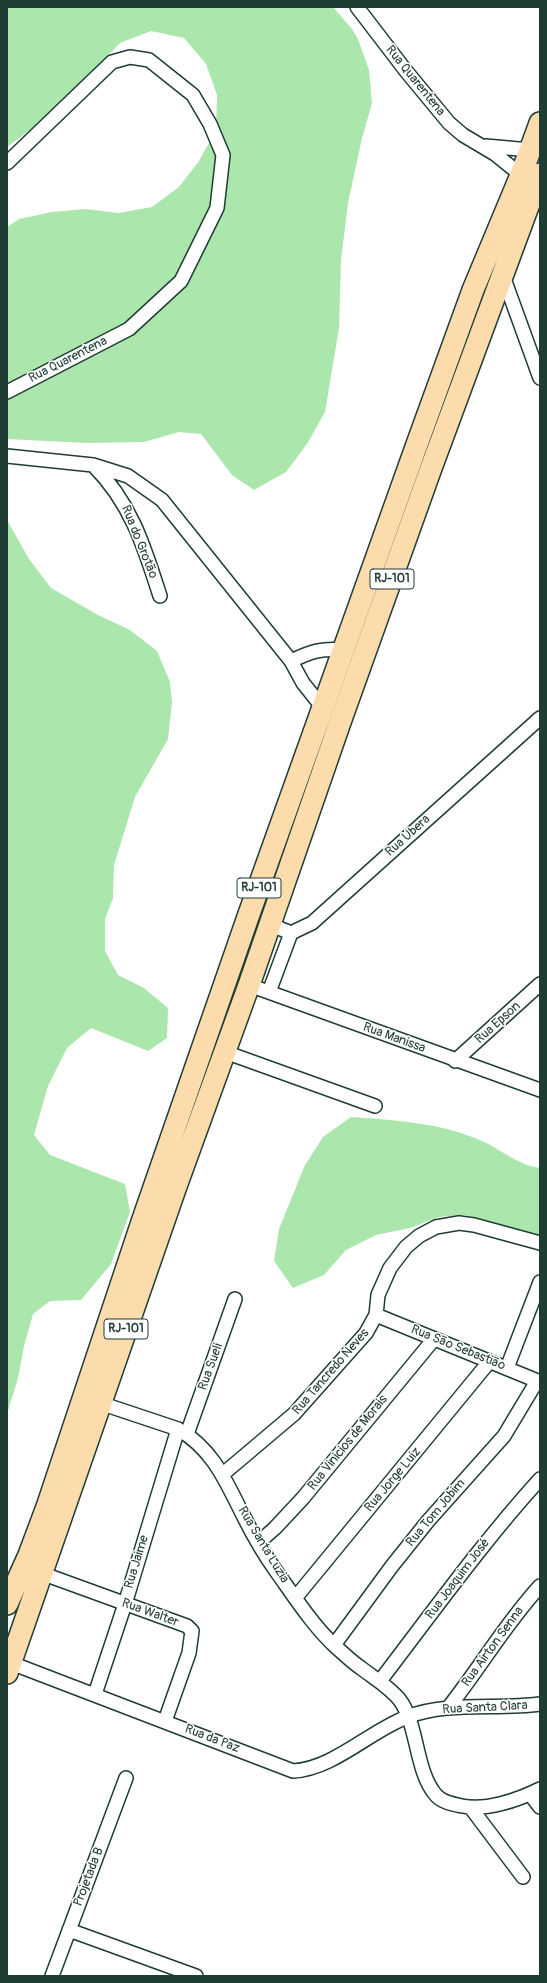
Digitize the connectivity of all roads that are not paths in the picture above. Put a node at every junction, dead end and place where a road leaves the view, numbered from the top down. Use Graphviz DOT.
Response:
graph roads {
  1 [pos="357,7"];
  2 [pos="540,123"];
  3 [pos="483,146"];
  4 [pos="530,150"];
  5 [pos="7,163"];
  6 [pos="530,175"];
  7 [pos="503,276"];
  8 [pos="540,378"];
  9 [pos="7,392"];
  10 [pos="7,456"];
  11 [pos="94,465"];
  12 [pos="160,596"];
  13 [pos="345,650"];
  14 [pos="291,661"];
  15 [pos="323,708"];
  16 [pos="540,718"];
  17 [pos="268,924"];
  18 [pos="291,933"];
  19 [pos="540,984"];
  20 [pos="249,986"];
  21 [pos="268,992"];
  22 [pos="224,1052"];
  23 [pos="455,1061"];
  24 [pos="540,1090"];
  25 [pos="375,1106"];
  26 [pos="540,1243"];
  27 [pos="540,1282"];
  28 [pos="234,1299"];
  29 [pos="376,1315"];
  30 [pos="434,1340"];
  31 [pos="489,1362"];
  32 [pos="507,1368"];
  33 [pos="538,1381"];
  34 [pos="100,1403"];
  35 [pos="182,1432"];
  36 [pos="223,1474"];
  37 [pos="540,1479"];
  38 [pos="258,1543"];
  39 [pos="41,1573"];
  40 [pos="540,1586"];
  41 [pos="296,1597"];
  42 [pos="7,1604"];
  43 [pos="125,1604"];
  44 [pos="334,1645"];
  45 [pos="9,1668"];
  46 [pos="380,1682"];
  47 [pos="95,1694"];
  48 [pos="540,1704"];
  49 [pos="448,1708"];
  50 [pos="408,1717"];
  51 [pos="165,1721"];
  52 [pos="126,1778"];
  53 [pos="535,1792"];
  54 [pos="540,1807"];
  55 [pos="471,1808"];
  56 [pos="523,1877"];
  57 [pos="69,1930"];
  58 [pos="52,1976"];
  59 [pos="196,1976"];
  1 -- 3 [label="street, Rua Quarentena"];
  2 -- 4 [label="main road, RJ-101"];
  3 -- 4 [label="street"];
  3 -- 6 [label="street, Rua Quarentena"];
  4 -- 6 [label="main road, RJ-101"];
  5 -- 9 [label="street, Rua Quarentena"];
  6 -- 7 [label="main road, RJ-101"];
  6 -- 13 [label="main road, RJ-101"];
  7 -- 8 [label="street"];
  7 -- 17 [label="main road, RJ-101"];
  10 -- 11 [label="street"];
  11 -- 12 [label="street, Rua do Grotão"];
  11 -- 14 [label="street"];
  13 -- 14 [label="street"];
  13 -- 15 [label="main road, RJ-101"];
  14 -- 15 [label="street"];
  15 -- 42 [label="main road, RJ-101"];
  16 -- 18 [label="street, Rua Ubera"];
  17 -- 18 [label="street"];
  17 -- 20 [label="main road, RJ-101"];
  18 -- 21 [label="street"];
  19 -- 23 [label="street, Rua Epson"];
  20 -- 21 [label="street, Rua Manissa"];
  20 -- 22 [label="main road, RJ-101"];
  21 -- 23 [label="street, Rua Manissa"];
  22 -- 25 [label="street"];
  22 -- 34 [label="main road, RJ-101"];
  23 -- 24 [label="street, Rua Manissa"];
  26 -- 29 [label="street, Rua Tancredo Neves"];
  27 -- 32 [label="street"];
  28 -- 35 [label="street, Rua Sueli"];
  29 -- 30 [label="street, Rua Sāo Sebastiāo"];
  29 -- 36 [label="street, Rua Tancredo Neves"];
  30 -- 31 [label="street, Rua Sāo Sebastiāo"];
  30 -- 38 [label="street, Rua Vinicios de Morais"];
  31 -- 32 [label="street, Rua Sāo Sebastiāo"];
  31 -- 41 [label="street, Rua Jorge Luiz"];
  32 -- 33 [label="street, Rua Sāo Sebastiāo"];
  33 -- 44 [label="street, Rua Tom Jobim"];
  34 -- 35 [label="street, Rua Santa Luzia"];
  34 -- 39 [label="main road, RJ-101"];
  35 -- 36 [label="street, Rua Santa Luzia"];
  35 -- 43 [label="street, Rua Jaime"];
  36 -- 38 [label="street, Rua Santa Luzia"];
  37 -- 46 [label="street, Rua Joaquim José"];
  38 -- 41 [label="street, Rua Santa Luzia"];
  39 -- 43 [label="street, Rua Walter"];
  39 -- 45 [label="main road, RJ-101"];
  40 -- 49 [label="street, Rua Airton Senna"];
  41 -- 44 [label="street, Rua Santa Luzia"];
  43 -- 47 [label="street, Rua Jaime"];
  43 -- 51 [label="street, Rua Walter"];
  44 -- 46 [label="street, Rua Santa Luzia"];
  45 -- 47 [label="street, Rua da Paz"];
  46 -- 50 [label="street, Rua Santa Luzia"];
  47 -- 51 [label="street, Rua da Paz"];
  48 -- 49 [label="street, Rua Santa Clara"];
  49 -- 50 [label="street, Rua Santa Clara"];
  50 -- 51 [label="street, Rua da Paz"];
  50 -- 55 [label="street, Rua Santa Luzia"];
  52 -- 57 [label="street, Projetada B"];
  53 -- 54 [label="street"];
  53 -- 55 [label="street, Rua Santa Luzia"];
  55 -- 56 [label="street"];
  57 -- 58 [label="street, Projetada B"];
  57 -- 59 [label="street"];
}
